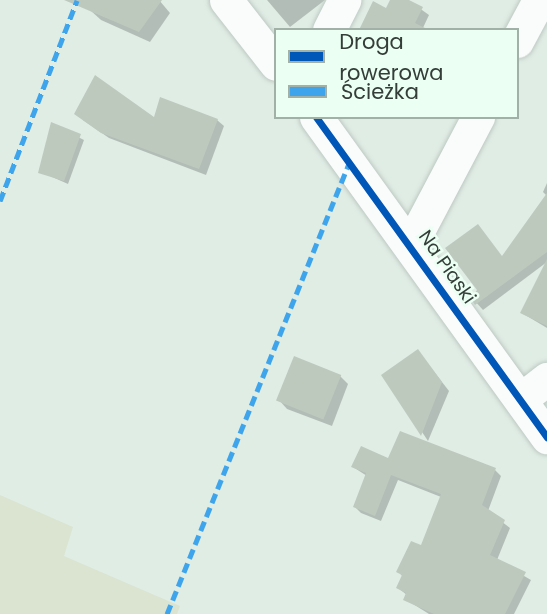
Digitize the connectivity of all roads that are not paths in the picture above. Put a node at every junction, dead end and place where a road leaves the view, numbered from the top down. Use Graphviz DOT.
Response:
graph roads {
  1 [pos="226,0"];
  2 [pos="344,0"];
  3 [pos="539,0"];
  4 [pos="330,28"];
  5 [pos="519,37"];
  6 [pos="274,61"];
  7 [pos="317,119"];
  8 [pos="477,119"];
  9 [pos="411,244"];
  10 [pos="547,379"];
  11 [pos="521,399"];
  12 [pos="547,437"];
  1 -- 6 [label="street"];
  2 -- 4 [label="street"];
  3 -- 5 [label="street"];
  7 -- 9 [label="street, Na Piaski"];
  8 -- 9 [label="street"];
  9 -- 11 [label="street, Na Piaski"];
  10 -- 11 [label="street"];
  11 -- 12 [label="street, Na Piaski"];
}
